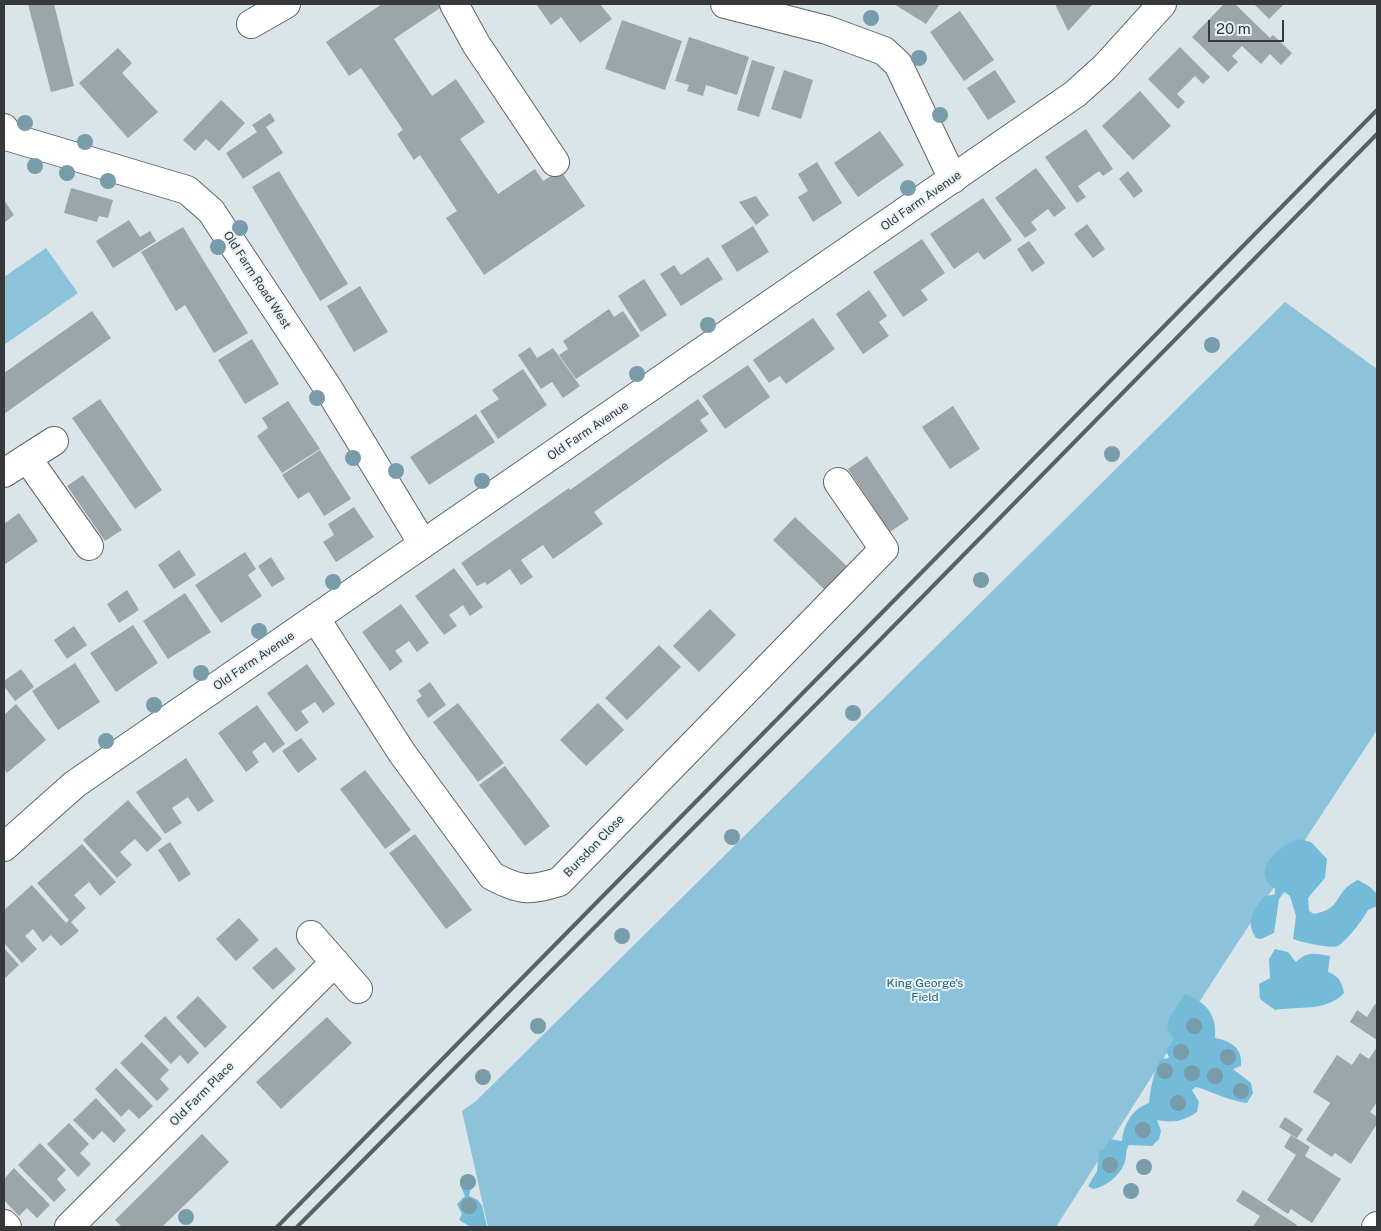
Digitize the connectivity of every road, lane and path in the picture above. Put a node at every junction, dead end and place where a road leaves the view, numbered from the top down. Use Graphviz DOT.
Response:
graph roads {
  1 [pos="286,4"];
  2 [pos="454,4"];
  3 [pos="725,4"];
  4 [pos="1162,4"];
  5 [pos="251,24"];
  6 [pos="4,134"];
  7 [pos="555,162"];
  8 [pos="953,179"];
  9 [pos="54,441"];
  10 [pos="27,458"];
  11 [pos="4,473"];
  12 [pos="838,482"];
  13 [pos="423,544"];
  14 [pos="89,546"];
  15 [pos="316,619"];
  16 [pos="4,847"];
  17 [pos="311,935"];
  18 [pos="335,962"];
  19 [pos="358,989"];
  20 [pos="4,1224"];
  21 [pos="7,1227"];
  22 [pos="69,1227"];
  1 -- 5 [label="street"];
  2 -- 7 [label="street"];
  3 -- 8 [label="street"];
  4 -- 8 [label="street, Old Farm Avenue"];
  6 -- 13 [label="street, Old Farm Road West"];
  8 -- 13 [label="street, Old Farm Avenue"];
  9 -- 10 [label="street"];
  10 -- 11 [label="street"];
  10 -- 14 [label="street"];
  12 -- 15 [label="street, Bursdon Close"];
  13 -- 15 [label="street, Old Farm Avenue"];
  15 -- 16 [label="street, Old Farm Avenue"];
  17 -- 18 [label="street"];
  18 -- 19 [label="street"];
  18 -- 22 [label="street, Old Farm Place"];
  20 -- 21 [label="street"];
}
